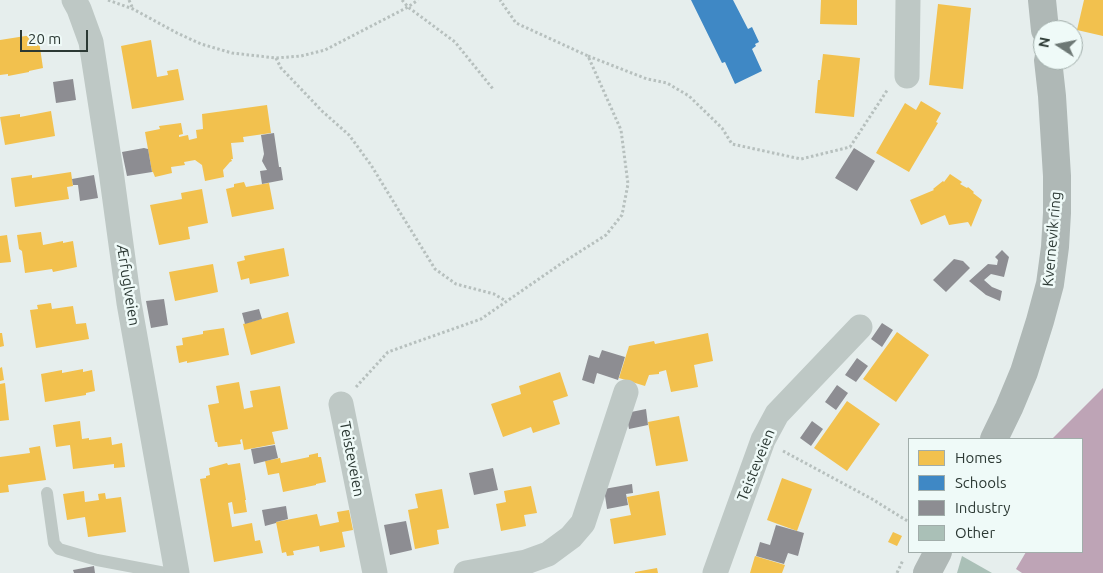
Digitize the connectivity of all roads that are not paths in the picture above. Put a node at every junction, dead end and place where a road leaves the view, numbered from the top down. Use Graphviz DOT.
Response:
graph roads {
  1 [pos="74,0"];
  2 [pos="908,0"];
  3 [pos="1042,0"];
  4 [pos="1044,20"];
  5 [pos="907,68"];
  6 [pos="1049,70"];
  7 [pos="860,327"];
  8 [pos="626,392"];
  9 [pos="341,404"];
  10 [pos="994,438"];
  11 [pos="47,493"];
  12 [pos="937,553"];
  13 [pos="165,573"];
  14 [pos="177,573"];
  15 [pos="375,573"];
  16 [pos="466,573"];
  17 [pos="715,573"];
  18 [pos="927,573"];
  1 -- 14 [label="street, Ærfuglveien"];
  2 -- 5 [label="street"];
  3 -- 4 [label="main road"];
  6 -- 10 [label="main road, Kvernevik ring"];
  7 -- 17 [label="street, Teisteveien"];
  8 -- 16 [label="street"];
  9 -- 15 [label="street, Teisteveien"];
  11 -- 13 [label="lane"];
  12 -- 18 [label="main road"];
}
